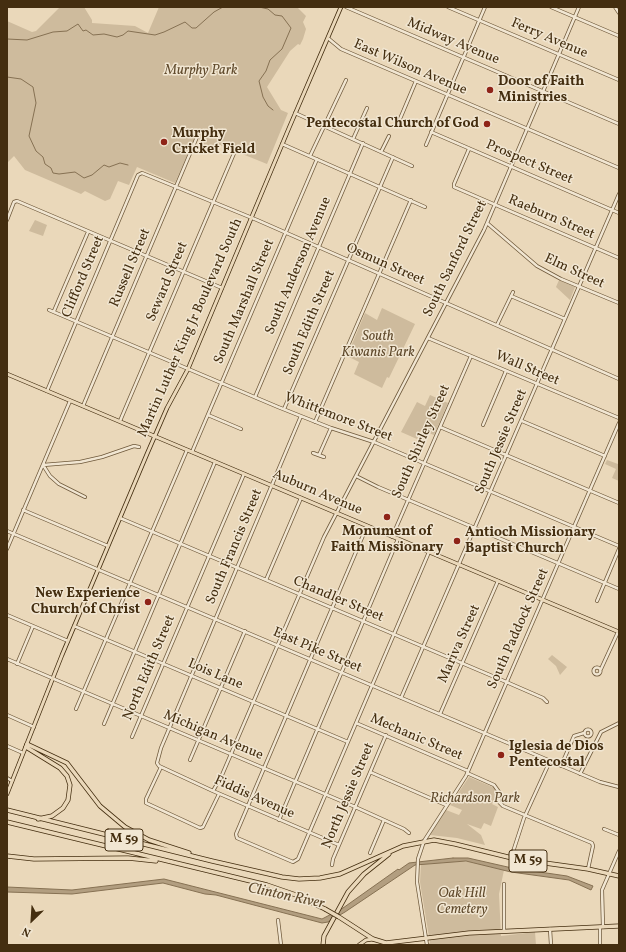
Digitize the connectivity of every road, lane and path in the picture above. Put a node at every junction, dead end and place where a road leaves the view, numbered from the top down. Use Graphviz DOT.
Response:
graph roads {
  1 [pos="342,7"];
  2 [pos="346,7"];
  3 [pos="448,7"];
  4 [pos="485,7"];
  5 [pos="551,7"];
  6 [pos="579,7"];
  7 [pos="615,7"];
  8 [pos="619,13"];
  9 [pos="575,17"];
  10 [pos="479,20"];
  11 [pos="619,36"];
  12 [pos="329,39"];
  13 [pos="559,54"];
  14 [pos="463,57"];
  15 [pos="346,80"];
  16 [pos="619,80"];
  17 [pos="416,81"];
  18 [pos="543,92"];
  19 [pos="447,94"];
  20 [pos="367,108"];
  21 [pos="296,113"];
  22 [pos="619,124"];
  23 [pos="324,126"];
  24 [pos="397,126"];
  25 [pos="527,129"];
  26 [pos="431,132"];
  27 [pos="389,136"];
  28 [pos="197,137"];
  29 [pos="353,139"];
  30 [pos="363,143"];
  31 [pos="282,144"];
  32 [pos="426,145"];
  33 [pos="469,149"];
  34 [pos="235,151"];
  35 [pos="381,152"];
  36 [pos="310,156"];
  37 [pos="393,157"];
  38 [pos="317,159"];
  39 [pos="412,166"];
  40 [pos="511,167"];
  41 [pos="619,168"];
  42 [pos="141,173"];
  43 [pos="350,173"];
  44 [pos="176,187"];
  45 [pos="380,187"];
  46 [pos="619,194"];
  47 [pos="410,200"];
  48 [pos="213,203"];
  49 [pos="495,204"];
  50 [pos="425,207"];
  51 [pos="612,210"];
  52 [pos="619,213"];
  53 [pos="252,218"];
  54 [pos="7,220"];
  55 [pos="487,223"];
  56 [pos="88,232"];
  57 [pos="285,232"];
  58 [pos="110,241"];
  59 [pos="318,247"];
  60 [pos="596,248"];
  61 [pos="147,256"];
  62 [pos="619,258"];
  63 [pos="348,260"];
  64 [pos="184,272"];
  65 [pos="379,274"];
  66 [pos="579,286"];
  67 [pos="222,288"];
  68 [pos="514,292"];
  69 [pos="511,296"];
  70 [pos="447,303"];
  71 [pos="619,303"];
  72 [pos="49,310"];
  73 [pos="54,311"];
  74 [pos="565,319"];
  75 [pos="76,321"];
  76 [pos="496,325"];
  77 [pos="113,336"];
  78 [pos="428,338"];
  79 [pos="552,350"];
  80 [pos="150,352"];
  81 [pos="471,356"];
  82 [pos="188,368"];
  83 [pos="506,371"];
  84 [pos="7,374"];
  85 [pos="619,379"];
  86 [pos="222,383"];
  87 [pos="538,384"];
  88 [pos="47,391"];
  89 [pos="255,397"];
  90 [pos="70,401"];
  91 [pos="83,406"];
  92 [pos="284,409"];
  93 [pos="208,415"];
  94 [pos="301,416"];
  95 [pos="619,418"];
  96 [pos="120,421"];
  97 [pos="522,421"];
  98 [pos="315,422"];
  99 [pos="619,423"];
  100 [pos="482,425"];
  101 [pos="440,427"];
  102 [pos="331,428"];
  103 [pos="240,429"];
  104 [pos="155,436"];
  105 [pos="374,442"];
  106 [pos="139,447"];
  107 [pos="187,450"];
  108 [pos="192,452"];
  109 [pos="313,453"];
  110 [pos="319,455"];
  111 [pos="507,456"];
  112 [pos="605,456"];
  113 [pos="324,457"];
  114 [pos="215,462"];
  115 [pos="424,463"];
  116 [pos="42,465"];
  117 [pos="244,474"];
  118 [pos="356,476"];
  119 [pos="272,486"];
  120 [pos="590,491"];
  121 [pos="491,492"];
  122 [pos="85,497"];
  123 [pos="301,498"];
  124 [pos="408,500"];
  125 [pos="619,503"];
  126 [pos="23,510"];
  127 [pos="337,513"];
  128 [pos="120,518"];
  129 [pos="367,526"];
  130 [pos="574,527"];
  131 [pos="475,528"];
  132 [pos="7,531"];
  133 [pos="152,532"];
  134 [pos="14,533"];
  135 [pos="392,537"];
  136 [pos="398,539"];
  137 [pos="180,544"];
  138 [pos="108,546"];
  139 [pos="619,546"];
  140 [pos="7,549"];
  141 [pos="619,549"];
  142 [pos="429,552"];
  143 [pos="209,556"];
  144 [pos="558,563"];
  145 [pos="460,565"];
  146 [pos="237,568"];
  147 [pos="98,569"];
  148 [pos="266,580"];
  149 [pos="498,581"];
  150 [pos="130,583"];
  151 [pos="604,583"];
  152 [pos="619,589"];
  153 [pos="299,594"];
  154 [pos="159,595"];
  155 [pos="542,600"];
  156 [pos="597,601"];
  157 [pos="187,607"];
  158 [pos="333,608"];
  159 [pos="7,615"];
  160 [pos="216,619"];
  161 [pos="363,621"];
  162 [pos="33,626"];
  163 [pos="74,626"];
  164 [pos="245,631"];
  165 [pos="618,632"];
  166 [pos="394,634"];
  167 [pos="106,639"];
  168 [pos="68,641"];
  169 [pos="278,645"];
  170 [pos="424,647"];
  171 [pos="134,652"];
  172 [pos="7,659"];
  173 [pos="311,659"];
  174 [pos="462,663"];
  175 [pos="17,664"];
  176 [pos="163,664"];
  177 [pos="601,669"];
  178 [pos="341,672"];
  179 [pos="192,676"];
  180 [pos="53,678"];
  181 [pos="507,682"];
  182 [pos="372,685"];
  183 [pos="220,688"];
  184 [pos="84,692"];
  185 [pos="401,698"];
  186 [pos="254,702"];
  187 [pos="547,702"];
  188 [pos="112,704"];
  189 [pos="76,709"];
  190 [pos="440,714"];
  191 [pos="7,715"];
  192 [pos="141,716"];
  193 [pos="287,716"];
  194 [pos="356,723"];
  195 [pos="619,723"];
  196 [pos="104,724"];
  197 [pos="34,727"];
  198 [pos="169,728"];
  199 [pos="317,729"];
  200 [pos="484,733"];
  201 [pos="584,733"];
  202 [pos="386,735"];
  203 [pos="132,737"];
  204 [pos="198,740"];
  205 [pos="348,742"];
  206 [pos="27,745"];
  207 [pos="7,746"];
  208 [pos="23,753"];
  209 [pos="231,754"];
  210 [pos="190,760"];
  211 [pos="550,761"];
  212 [pos="561,766"];
  213 [pos="161,767"];
  214 [pos="264,768"];
  215 [pos="370,772"];
  216 [pos="467,772"];
  217 [pos="580,774"];
  218 [pos="7,778"];
  219 [pos="12,781"];
  220 [pos="295,781"];
  221 [pos="619,787"];
  222 [pos="214,791"];
  223 [pos="7,794"];
  224 [pos="219,794"];
  225 [pos="326,794"];
  226 [pos="446,805"];
  227 [pos="248,807"];
  228 [pos="355,807"];
  229 [pos="9,811"];
  230 [pos="525,815"];
  231 [pos="36,819"];
  232 [pos="279,820"];
  233 [pos="384,820"];
  234 [pos="8,822"];
  235 [pos="604,829"];
  236 [pos="309,833"];
  237 [pos="409,833"];
  238 [pos="619,835"];
  239 [pos="424,841"];
  240 [pos="339,845"];
  241 [pos="393,851"];
  242 [pos="619,851"];
  243 [pos="370,853"];
  244 [pos="7,856"];
  245 [pos="511,858"];
  246 [pos="165,861"];
  247 [pos="212,861"];
  248 [pos="332,865"];
  249 [pos="588,869"];
  250 [pos="609,873"];
  251 [pos="619,876"];
  252 [pos="504,884"];
  253 [pos="278,920"];
  254 [pos="619,926"];
  255 [pos="601,927"];
  256 [pos="550,929"];
  257 [pos="504,931"];
  258 [pos="426,938"];
  259 [pos="373,940"];
  260 [pos="281,945"];
  261 [pos="322,945"];
  262 [pos="359,945"];
  263 [pos="427,945"];
  264 [pos="551,945"];
  265 [pos="600,945"];
  1 -- 12 [label="main road, Martin Luther King Jr Boulevard South"];
  2 -- 14 [label="street, Midway Avenue"];
  3 -- 10 [label="street, Ferry Avenue"];
  4 -- 10 [label="street"];
  5 -- 9 [label="street"];
  6 -- 9 [label="street, South Sanford Street"];
  7 -- 8 [label="street"];
  9 -- 11 [label="street"];
  9 -- 13 [label="street, South Sanford Street"];
  10 -- 13 [label="street, Ferry Avenue"];
  10 -- 14 [label="street"];
  12 -- 17 [label="street, East Wilson Avenue"];
  12 -- 21 [label="main road, Martin Luther King Jr Boulevard South"];
  13 -- 16 [label="street, Ferry Avenue"];
  13 -- 18 [label="street, South Sanford Street"];
  14 -- 18 [label="street, Midway Avenue"];
  14 -- 19 [label="street"];
  15 -- 23 [label="street"];
  17 -- 19 [label="street, East Wilson Avenue"];
  17 -- 24 [label="street"];
  18 -- 22 [label="street, Midway Avenue"];
  18 -- 25 [label="street, South Sanford Street"];
  19 -- 25 [label="street, East Wilson Avenue"];
  19 -- 26 [label="street"];
  20 -- 29 [label="street"];
  21 -- 23 [label="street"];
  21 -- 31 [label="main road, Martin Luther King Jr Boulevard South"];
  23 -- 29 [label="street"];
  23 -- 36 [label="street"];
  25 -- 40 [label="street, South Sanford Street"];
  25 -- 41 [label="street, East Wilson Avenue"];
  26 -- 32 [label="street"];
  26 -- 33 [label="street, Prospect Street"];
  27 -- 35 [label="street"];
  28 -- 44 [label="street, Russell Street"];
  29 -- 30 [label="street"];
  30 -- 35 [label="street"];
  30 -- 43 [label="street, South Anderson Avenue"];
  31 -- 36 [label="street"];
  31 -- 53 [label="main road, Martin Luther King Jr Boulevard South"];
  33 -- 40 [label="street, Prospect Street"];
  33 -- 49 [label="street, Raeburn Street"];
  34 -- 48 [label="street, Seward Street"];
  35 -- 37 [label="street"];
  36 -- 38 [label="street"];
  37 -- 39 [label="street"];
  37 -- 45 [label="street, South Edith Street"];
  38 -- 43 [label="street"];
  38 -- 57 [label="street, South Marshall Street"];
  40 -- 49 [label="street, South Sanford Street"];
  40 -- 51 [label="street, Prospect Street"];
  42 -- 44 [label="street, Osmun Street"];
  42 -- 58 [label="street, Clifford Street"];
  43 -- 45 [label="street"];
  43 -- 59 [label="street, South Anderson Avenue"];
  44 -- 48 [label="street, Osmun Street"];
  44 -- 61 [label="street, Russell Street"];
  45 -- 47 [label="street"];
  45 -- 63 [label="street, South Edith Street"];
  46 -- 51 [label="street, South Jessie Street"];
  47 -- 50 [label="street"];
  47 -- 65 [label="street"];
  48 -- 53 [label="street, Osmun Street"];
  48 -- 64 [label="street, Seward Street"];
  49 -- 55 [label="street, South Sanford Street"];
  49 -- 60 [label="street, Raeburn Street"];
  51 -- 52 [label="street, Prospect Street"];
  51 -- 60 [label="street, South Jessie Street"];
  53 -- 57 [label="street, Osmun Street"];
  53 -- 67 [label="main road, Martin Luther King Jr Boulevard South"];
  54 -- 56 [label="street"];
  55 -- 66 [label="street, Elm Street"];
  55 -- 70 [label="street, South Sanford Street"];
  56 -- 58 [label="street"];
  56 -- 73 [label="street"];
  57 -- 59 [label="street, Osmun Street"];
  57 -- 86 [label="street, South Marshall Street"];
  58 -- 61 [label="street"];
  58 -- 75 [label="street, Clifford Street"];
  59 -- 63 [label="street, Osmun Street"];
  59 -- 89 [label="street, South Anderson Avenue"];
  60 -- 62 [label="street, Raeburn Street"];
  60 -- 66 [label="street, South Jessie Street"];
  61 -- 64 [label="street"];
  61 -- 77 [label="street, Russell Street"];
  63 -- 65 [label="street, Osmun Street"];
  63 -- 92 [label="street, South Edith Street"];
  64 -- 67 [label="street"];
  64 -- 80 [label="street, Seward Street"];
  65 -- 70 [label="street, Osmun Street"];
  65 -- 98 [label="street"];
  66 -- 71 [label="street, Elm Street"];
  66 -- 74 [label="street, South Jessie Street"];
  67 -- 82 [label="main road, Martin Luther King Jr Boulevard South"];
  68 -- 69 [label="street"];
  69 -- 74 [label="street"];
  69 -- 76 [label="street"];
  70 -- 76 [label="street, Osmun Street"];
  70 -- 78 [label="street, South Sanford Street"];
  72 -- 73 [label="street, Whittemore Street"];
  73 -- 75 [label="street, Whittemore Street"];
  74 -- 79 [label="street, South Jessie Street"];
  75 -- 77 [label="street, Whittemore Street"];
  75 -- 88 [label="street, Clifford Street"];
  76 -- 79 [label="street, Osmun Street"];
  77 -- 80 [label="street, Whittemore Street"];
  77 -- 91 [label="street, Russell Street"];
  78 -- 81 [label="street, Wall Street"];
  78 -- 105 [label="street, South Sanford Street"];
  79 -- 85 [label="street, Osmun Street"];
  79 -- 87 [label="street, South Jessie Street"];
  80 -- 82 [label="street, Whittemore Street"];
  80 -- 96 [label="street, Seward Street"];
  81 -- 83 [label="street, Wall Street"];
  81 -- 101 [label="street, South Shirley Street"];
  82 -- 86 [label="street, Whittemore Street"];
  82 -- 104 [label="main road, Martin Luther King Jr Boulevard South"];
  83 -- 87 [label="street, Wall Street"];
  83 -- 100 [label="street"];
  84 -- 88 [label="main road, Auburn Avenue"];
  86 -- 89 [label="street, Whittemore Street"];
  86 -- 93 [label="street, South Marshall Street"];
  87 -- 95 [label="street, Wall Street"];
  87 -- 97 [label="street, South Jessie Street"];
  88 -- 90 [label="main road, Auburn Avenue"];
  89 -- 92 [label="street, Whittemore Street"];
  90 -- 91 [label="main road, Auburn Avenue"];
  90 -- 116 [label="street"];
  91 -- 96 [label="main road, Auburn Avenue"];
  92 -- 94 [label="street, Whittemore Street"];
  93 -- 103 [label="street"];
  93 -- 108 [label="street, South Marshall Street"];
  94 -- 98 [label="street, Whittemore Street"];
  94 -- 119 [label="street, South Francis Street"];
  96 -- 104 [label="main road, Auburn Avenue"];
  97 -- 111 [label="street, South Jessie Street"];
  97 -- 112 [label="street"];
  98 -- 102 [label="street, Whittemore Street"];
  99 -- 112 [label="street, South Paddock Street"];
  101 -- 111 [label="street"];
  101 -- 115 [label="street, South Shirley Street"];
  102 -- 105 [label="street, Whittemore Street"];
  102 -- 110 [label="street"];
  104 -- 107 [label="main road, Auburn Avenue"];
  104 -- 128 [label="main road, Martin Luther King Jr Boulevard South"];
  105 -- 115 [label="street, Whittemore Street"];
  105 -- 118 [label="street, South Sanford Street"];
  106 -- 116 [label="street"];
  107 -- 108 [label="main road, Auburn Avenue"];
  107 -- 133 [label="street"];
  108 -- 114 [label="main road, Auburn Avenue"];
  109 -- 110 [label="street"];
  110 -- 113 [label="street"];
  111 -- 120 [label="street"];
  111 -- 121 [label="street, South Jessie Street"];
  112 -- 120 [label="street, South Paddock Street"];
  114 -- 117 [label="main road, Auburn Avenue"];
  114 -- 137 [label="street"];
  115 -- 121 [label="street, Whittemore Street"];
  115 -- 124 [label="street, South Shirley Street"];
  116 -- 122 [label="street"];
  116 -- 126 [label="street"];
  117 -- 119 [label="main road, Auburn Avenue"];
  117 -- 143 [label="street"];
  118 -- 124 [label="street"];
  118 -- 127 [label="street, South Sanford Street"];
  119 -- 123 [label="main road, Auburn Avenue"];
  119 -- 146 [label="street, South Francis Street"];
  120 -- 125 [label="street"];
  120 -- 130 [label="street, South Paddock Street"];
  121 -- 130 [label="street, Whittemore Street"];
  121 -- 131 [label="street, South Jessie Street"];
  123 -- 127 [label="main road, Auburn Avenue"];
  123 -- 148 [label="street"];
  124 -- 131 [label="street"];
  124 -- 135 [label="street, South Shirley Street"];
  126 -- 134 [label="street"];
  126 -- 138 [label="street"];
  127 -- 129 [label="main road, Auburn Avenue"];
  127 -- 153 [label="street, South Sanford Street"];
  128 -- 133 [label="street, Chandler Street"];
  128 -- 138 [label="main road, Martin Luther King Jr Boulevard South"];
  129 -- 135 [label="main road, Auburn Avenue"];
  129 -- 158 [label="street"];
  130 -- 139 [label="street, Whittemore Street"];
  130 -- 144 [label="street, South Paddock Street"];
  131 -- 144 [label="street"];
  131 -- 145 [label="street, South Jessie Street"];
  132 -- 134 [label="street, East Pike Street"];
  133 -- 137 [label="street, Chandler Street"];
  133 -- 150 [label="street"];
  134 -- 140 [label="street"];
  134 -- 147 [label="street, East Pike Street"];
  135 -- 136 [label="main road, Auburn Avenue"];
  136 -- 142 [label="main road, Auburn Avenue"];
  136 -- 161 [label="street"];
  137 -- 143 [label="street, Chandler Street"];
  137 -- 154 [label="street"];
  138 -- 147 [label="main road, Martin Luther King Jr Boulevard South"];
  141 -- 151 [label="street"];
  142 -- 145 [label="main road, Auburn Avenue"];
  142 -- 166 [label="street"];
  143 -- 146 [label="street, Chandler Street"];
  143 -- 157 [label="street"];
  144 -- 151 [label="street"];
  144 -- 155 [label="street, South Paddock Street"];
  145 -- 149 [label="main road, Auburn Avenue"];
  145 -- 170 [label="street, South Jessie Street"];
  146 -- 148 [label="street, Chandler Street"];
  146 -- 160 [label="street, South Francis Street"];
  147 -- 150 [label="street, East Pike Street"];
  147 -- 163 [label="main road, Martin Luther King Jr Boulevard South"];
  148 -- 153 [label="street, Chandler Street"];
  149 -- 155 [label="main road, Auburn Avenue"];
  149 -- 174 [label="street, Mariva Street"];
  150 -- 154 [label="street, East Pike Street"];
  150 -- 167 [label="street"];
  151 -- 152 [label="street"];
  151 -- 156 [label="street"];
  153 -- 158 [label="street, Chandler Street"];
  153 -- 169 [label="street, South Sanford Street"];
  154 -- 157 [label="street, East Pike Street"];
  154 -- 171 [label="street"];
  155 -- 165 [label="main road, Auburn Avenue"];
  155 -- 181 [label="street, South Paddock Street"];
  157 -- 160 [label="street, East Pike Street"];
  157 -- 176 [label="street, North Edith Street"];
  158 -- 161 [label="street, Chandler Street"];
  158 -- 173 [label="street"];
  159 -- 162 [label="street"];
  160 -- 164 [label="street, East Pike Street"];
  160 -- 179 [label="street, South Francis Street"];
  161 -- 166 [label="street, Chandler Street"];
  161 -- 178 [label="street"];
  162 -- 168 [label="street"];
  162 -- 175 [label="street"];
  163 -- 167 [label="street, Lois Lane"];
  163 -- 168 [label="main road, Martin Luther King Jr Boulevard South"];
  164 -- 169 [label="street, East Pike Street"];
  164 -- 183 [label="street"];
  165 -- 177 [label="street"];
  166 -- 170 [label="street, Chandler Street"];
  166 -- 182 [label="street"];
  167 -- 171 [label="street, Lois Lane"];
  167 -- 184 [label="street"];
  168 -- 180 [label="main road, Martin Luther King Jr Boulevard South"];
  169 -- 173 [label="street, East Pike Street"];
  169 -- 186 [label="street, South Sanford Street"];
  170 -- 174 [label="street, Chandler Street"];
  170 -- 185 [label="street, South Jessie Street"];
  171 -- 176 [label="street, Lois Lane"];
  171 -- 188 [label="street"];
  172 -- 175 [label="street, Michigan Avenue"];
  173 -- 178 [label="street, East Pike Street"];
  173 -- 193 [label="street"];
  174 -- 181 [label="street, Chandler Street"];
  174 -- 190 [label="street, Mariva Street"];
  175 -- 180 [label="street, Michigan Avenue"];
  176 -- 179 [label="street, Lois Lane"];
  176 -- 192 [label="street, North Edith Street"];
  178 -- 182 [label="street, East Pike Street"];
  178 -- 199 [label="street"];
  179 -- 183 [label="street, Lois Lane"];
  179 -- 198 [label="street, South Francis Street"];
  180 -- 184 [label="street, Michigan Avenue"];
  180 -- 197 [label="main road, Martin Luther King Jr Boulevard South"];
  181 -- 187 [label="street, Chandler Street"];
  181 -- 200 [label="street, South Paddock Street"];
  182 -- 185 [label="street, East Pike Street"];
  182 -- 194 [label="street"];
  183 -- 186 [label="street, Lois Lane"];
  183 -- 204 [label="street"];
  184 -- 188 [label="street, Michigan Avenue"];
  184 -- 189 [label="street"];
  185 -- 190 [label="street, East Pike Street"];
  186 -- 193 [label="street, Lois Lane"];
  186 -- 209 [label="street, South Sanford Street"];
  188 -- 192 [label="street, Michigan Avenue"];
  188 -- 196 [label="street"];
  190 -- 200 [label="street, East Pike Street"];
  191 -- 197 [label="street"];
  192 -- 198 [label="street, Michigan Avenue"];
  192 -- 203 [label="street, North Edith Street"];
  193 -- 199 [label="street, Lois Lane"];
  193 -- 214 [label="street"];
  194 -- 202 [label="street, Mechanic Street"];
  194 -- 205 [label="street"];
  195 -- 217 [label="street"];
  197 -- 206 [label="main road, Martin Luther King Jr Boulevard South"];
  198 -- 204 [label="street, Michigan Avenue"];
  198 -- 213 [label="street, South Francis Street"];
  199 -- 205 [label="street, Lois Lane"];
  199 -- 220 [label="street"];
  200 -- 211 [label="street, East Pike Street"];
  200 -- 216 [label="street, South Paddock Street"];
  201 -- 212 [label="street"];
  202 -- 215 [label="street, North Jessie Street"];
  202 -- 216 [label="street, Mechanic Street"];
  204 -- 209 [label="street, Michigan Avenue"];
  204 -- 210 [label="street"];
  205 -- 225 [label="street"];
  206 -- 208 [label="main road, Martin Luther King Jr Boulevard South"];
  206 -- 231 [label="highway"];
  206 -- 247 [label="highway"];
  207 -- 208 [label="street"];
  208 -- 219 [label="main road, Martin Luther King Jr Boulevard South"];
  209 -- 214 [label="street, Michigan Avenue"];
  209 -- 222 [label="street, South Sanford Street"];
  211 -- 212 [label="street, East Pike Street"];
  211 -- 230 [label="street"];
  212 -- 217 [label="street, East Pike Street"];
  213 -- 222 [label="street, Fiddis Avenue"];
  213 -- 224 [label="street"];
  214 -- 220 [label="street, Michigan Avenue"];
  214 -- 227 [label="street"];
  215 -- 226 [label="street"];
  215 -- 228 [label="street, North Jessie Street"];
  216 -- 226 [label="street, South Paddock Street"];
  216 -- 230 [label="street, Mechanic Street"];
  217 -- 221 [label="street, East Pike Street"];
  218 -- 219 [label="street"];
  219 -- 223 [label="main road, Martin Luther King Jr Boulevard South"];
  220 -- 225 [label="street, Michigan Avenue"];
  220 -- 232 [label="street"];
  222 -- 224 [label="street, Fiddis Avenue"];
  224 -- 227 [label="street, Fiddis Avenue"];
  225 -- 228 [label="street, Michigan Avenue"];
  225 -- 236 [label="street"];
  226 -- 239 [label="street, South Paddock Street"];
  227 -- 232 [label="street, Fiddis Avenue"];
  227 -- 236 [label="street"];
  228 -- 233 [label="street, Michigan Avenue"];
  228 -- 240 [label="street, North Jessie Street"];
  229 -- 231 [label="highway, M 59"];
  230 -- 245 [label="street"];
  230 -- 249 [label="street, Mechanic Street"];
  231 -- 247 [label="highway, M 59"];
  232 -- 236 [label="street, Fiddis Avenue"];
  233 -- 237 [label="street, Michigan Avenue"];
  233 -- 243 [label="street"];
  234 -- 246 [label="highway, M 59"];
  235 -- 238 [label="street"];
  236 -- 240 [label="street, Fiddis Avenue"];
  239 -- 241 [label="highway, M 59"];
  239 -- 245 [label="highway, M 59"];
  239 -- 258 [label="street, South Paddock Street"];
  240 -- 248 [label="street, North Jessie Street"];
  241 -- 247 [label="highway, M 59"];
  241 -- 261 [label="highway"];
  242 -- 250 [label="street"];
  244 -- 246 [label="highway"];
  245 -- 249 [label="highway, M 59"];
  246 -- 259 [label="highway, M 59, bridge"];
  249 -- 250 [label="highway, M 59"];
  250 -- 251 [label="highway, M 59"];
  250 -- 255 [label="street"];
  252 -- 257 [label="street"];
  253 -- 260 [label="street"];
  254 -- 255 [label="highway, M 59"];
  255 -- 256 [label="highway, M 59"];
  255 -- 265 [label="street"];
  256 -- 257 [label="highway, M 59"];
  256 -- 264 [label="street"];
  257 -- 258 [label="highway, M 59"];
  258 -- 259 [label="highway, M 59"];
  258 -- 263 [label="street, South Paddock Street"];
  259 -- 262 [label="main road"];
}
